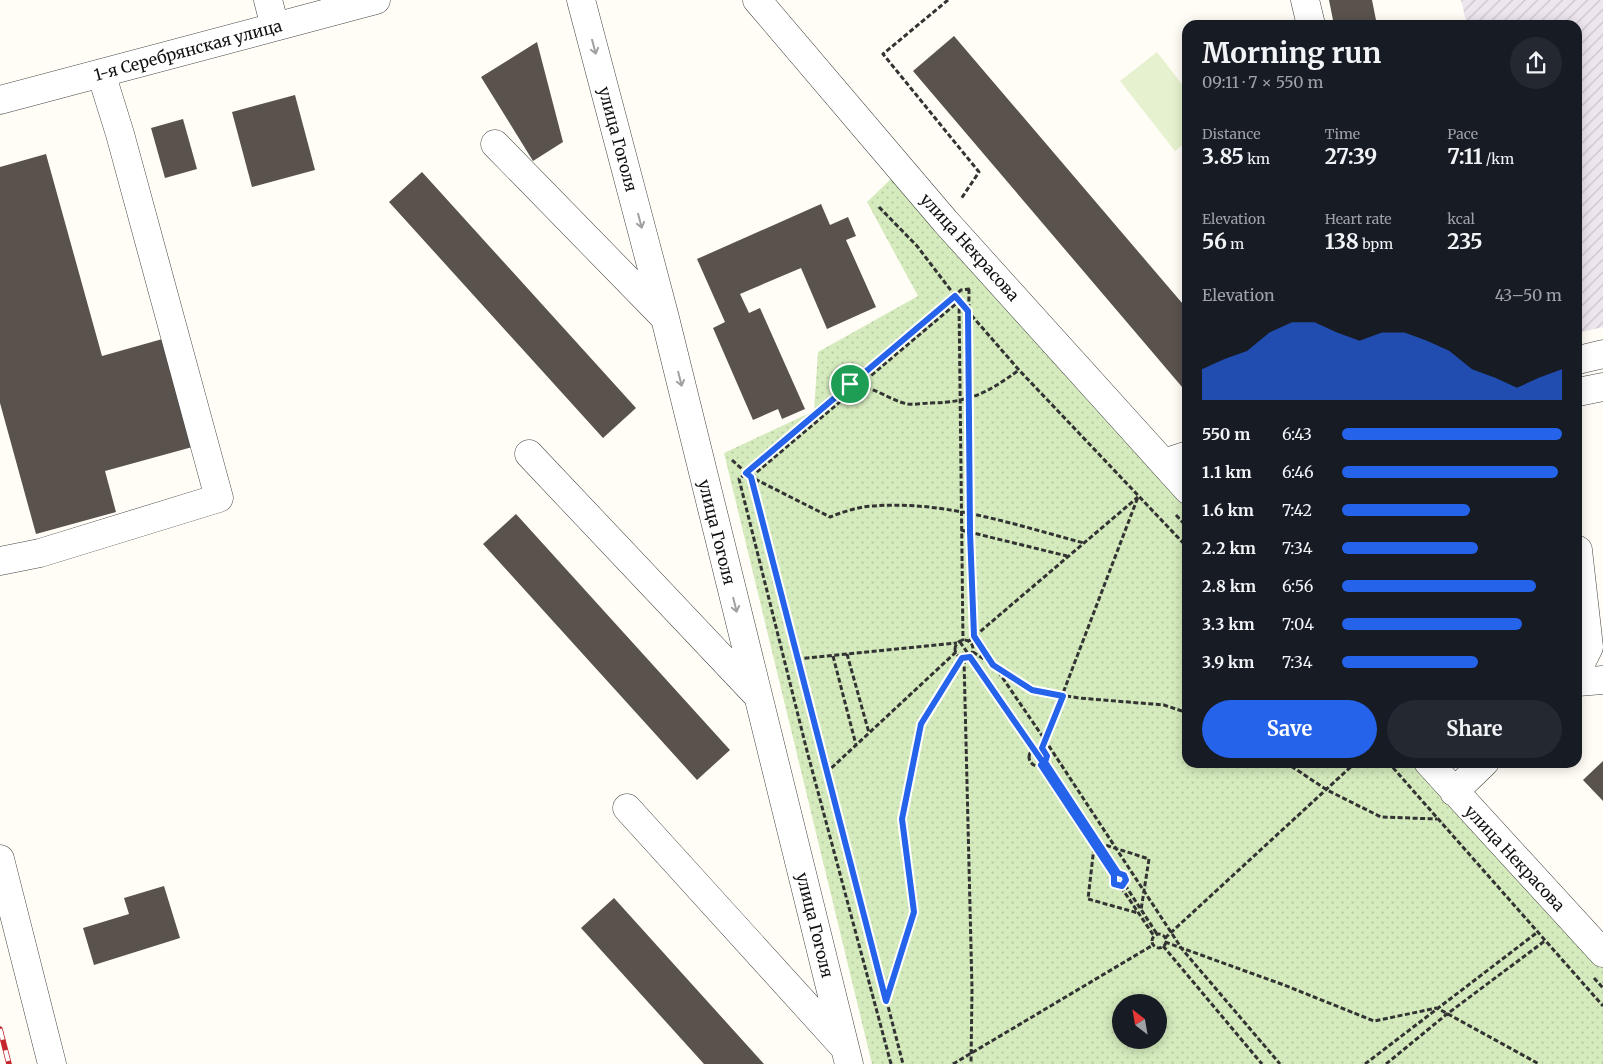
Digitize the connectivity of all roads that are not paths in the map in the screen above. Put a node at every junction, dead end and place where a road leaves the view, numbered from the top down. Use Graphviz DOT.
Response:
graph roads {
  1 [pos="268,0"];
  2 [pos="376,0"];
  3 [pos="581,0"];
  4 [pos="757,0"];
  5 [pos="1305,0"];
  6 [pos="1310,20"];
  7 [pos="275,27"];
  8 [pos="101,73"];
  9 [pos="0,100"];
  10 [pos="495,144"];
  11 [pos="665,318"];
  12 [pos="1603,354"];
  13 [pos="1582,359"];
  14 [pos="1603,387"];
  15 [pos="1582,391"];
  16 [pos="529,454"];
  17 [pos="1176,459"];
  18 [pos="1182,474"];
  19 [pos="0,561"];
  20 [pos="1582,584"];
  21 [pos="1590,653"];
  22 [pos="1603,680"];
  23 [pos="1582,682"];
  24 [pos="756,694"];
  25 [pos="1433,768"];
  26 [pos="1479,768"];
  27 [pos="1454,792"];
  28 [pos="627,808"];
  29 [pos="0,859"];
  30 [pos="1603,953"];
  31 [pos="848,1056"];
  32 [pos="52,1064"];
  1 -- 7 [label="street"];
  2 -- 7 [label="street, 1-я Серебрянская улица"];
  3 -- 11 [label="street, улица Гоголя, one-way"];
  4 -- 17 [label="street, улица Некрасова"];
  5 -- 6 [label="street"];
  7 -- 8 [label="street, 1-я Серебрянская улица"];
  8 -- 9 [label="street, 1-я Серебрянская улица"];
  8 -- 19 [label="street"];
  10 -- 11 [label="street"];
  11 -- 24 [label="street, улица Гоголя, one-way"];
  12 -- 13 [label="street"];
  14 -- 15 [label="street"];
  16 -- 24 [label="street"];
  17 -- 18 [label="street, улица Некрасова"];
  20 -- 21 [label="street"];
  22 -- 23 [label="street"];
  24 -- 31 [label="street, улица Гоголя"];
  25 -- 27 [label="street, улица Некрасова"];
  26 -- 27 [label="street"];
  27 -- 30 [label="street, улица Некрасова"];
  28 -- 31 [label="street"];
  29 -- 32 [label="street"];
}
